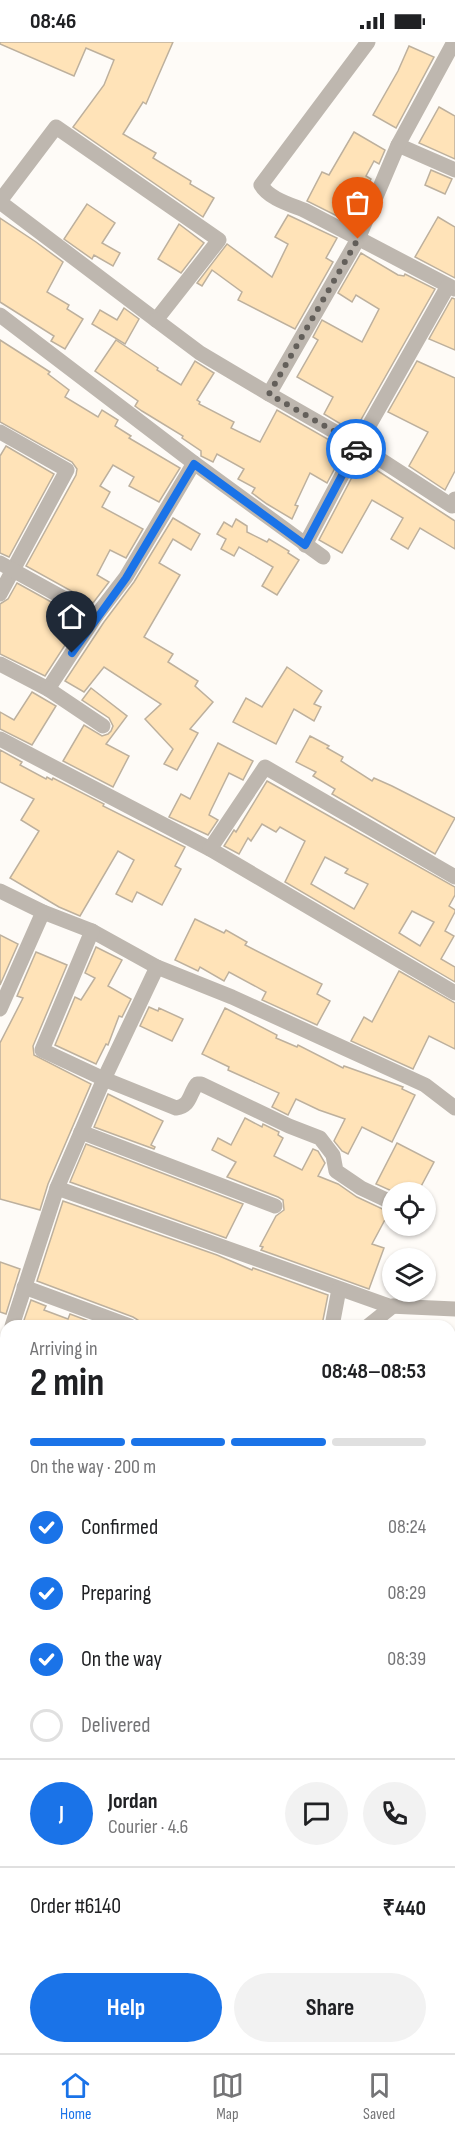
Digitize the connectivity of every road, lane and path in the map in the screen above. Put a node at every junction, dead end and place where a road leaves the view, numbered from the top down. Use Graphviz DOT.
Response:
graph roads {
  1 [pos="368,42"];
  2 [pos="454,42"];
  3 [pos="399,145"];
  4 [pos="455,170"];
  5 [pos="0,202"];
  6 [pos="358,239"];
  7 [pos="452,288"];
  8 [pos="0,315"];
  9 [pos="156,320"];
  10 [pos="269,394"];
  11 [pos="1,435"];
  12 [pos="358,445"];
  13 [pos="194,464"];
  14 [pos="455,499"];
  15 [pos="305,545"];
  16 [pos="323,557"];
  17 [pos="0,563"];
  18 [pos="14,570"];
  19 [pos="0,594"];
  20 [pos="96,616"];
  21 [pos="0,664"];
  22 [pos="48,689"];
  23 [pos="103,726"];
  24 [pos="0,739"];
  25 [pos="210,849"];
  26 [pos="455,877"];
  27 [pos="0,891"];
  28 [pos="43,912"];
  29 [pos="93,931"];
  30 [pos="157,967"];
  31 [pos="455,993"];
  32 [pos="0,1009"];
  33 [pos="104,1079"];
  34 [pos="455,1108"];
  35 [pos="81,1132"];
  36 [pos="57,1188"];
  37 [pos="382,1198"];
  38 [pos="275,1206"];
  39 [pos="24,1287"];
  40 [pos="339,1289"];
  41 [pos="393,1306"];
  42 [pos="455,1309"];
  43 [pos="14,1320"];
  44 [pos="114,1320"];
  45 [pos="333,1320"];
  46 [pos="376,1320"];
  1 -- 6 [label="street"];
  2 -- 3 [label="street"];
  3 -- 4 [label="street"];
  3 -- 6 [label="street"];
  5 -- 9 [label="street"];
  5 -- 9 [label="street"];
  6 -- 7 [label="street"];
  6 -- 10 [label="street"];
  7 -- 12 [label="street"];
  8 -- 13 [label="street"];
  9 -- 10 [label="street"];
  10 -- 12 [label="street"];
  11 -- 18 [label="street"];
  12 -- 14 [label="street"];
  12 -- 15 [label="street"];
  13 -- 15 [label="street"];
  13 -- 20 [label="street"];
  15 -- 16 [label="street"];
  17 -- 18 [label="street"];
  18 -- 19 [label="street"];
  18 -- 20 [label="street"];
  20 -- 22 [label="street"];
  21 -- 22 [label="street"];
  22 -- 23 [label="street"];
  24 -- 25 [label="street"];
  25 -- 26 [label="street"];
  25 -- 31 [label="street"];
  27 -- 28 [label="street"];
  28 -- 29 [label="street"];
  28 -- 32 [label="street"];
  29 -- 30 [label="street"];
  29 -- 33 [label="street"];
  30 -- 33 [label="street"];
  30 -- 34 [label="street"];
  33 -- 35 [label="street"];
  33 -- 37 [label="street"];
  35 -- 36 [label="street"];
  35 -- 38 [label="street"];
  36 -- 39 [label="street"];
  36 -- 40 [label="street"];
  39 -- 43 [label="street"];
  39 -- 44 [label="street"];
  40 -- 41 [label="street"];
  40 -- 45 [label="street"];
  41 -- 42 [label="street"];
  41 -- 46 [label="street"];
}
